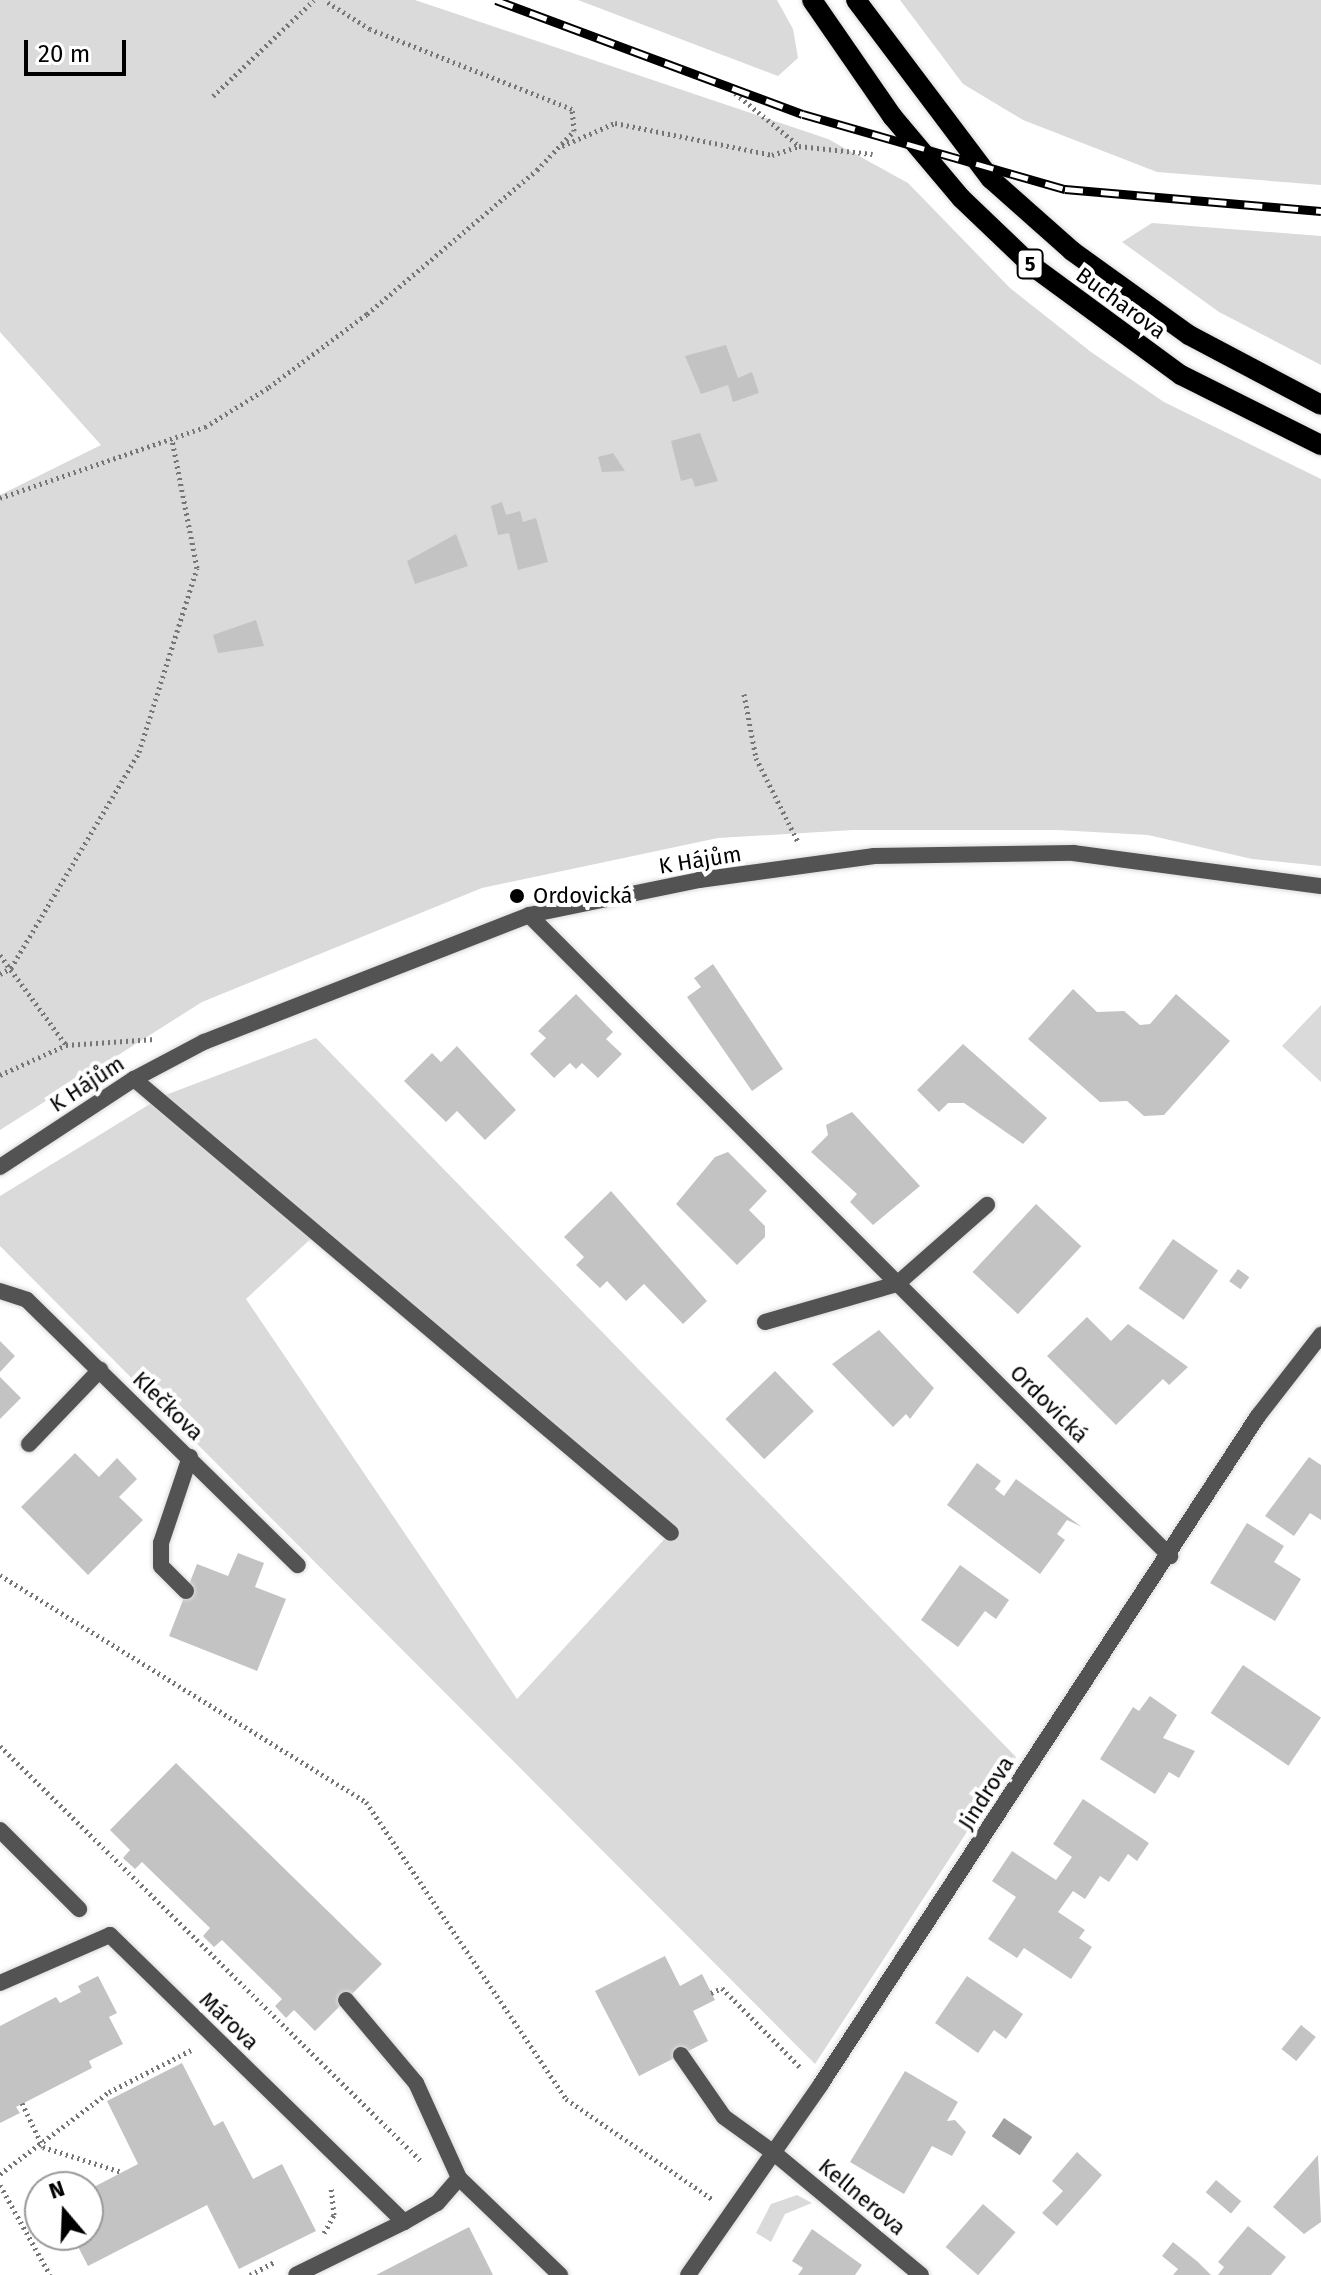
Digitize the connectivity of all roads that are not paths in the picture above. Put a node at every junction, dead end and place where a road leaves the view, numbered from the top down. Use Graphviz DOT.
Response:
graph roads {
  1 [pos="812,0"];
  2 [pos="856,0"];
  3 [pos="1321,405"];
  4 [pos="1321,445"];
  5 [pos="1321,886"];
  6 [pos="529,915"];
  7 [pos="134,1079"];
  8 [pos="0,1167"];
  9 [pos="987,1205"];
  10 [pos="897,1284"];
  11 [pos="0,1291"];
  12 [pos="765,1322"];
  13 [pos="1321,1335"];
  14 [pos="100,1370"];
  15 [pos="29,1444"];
  16 [pos="190,1457"];
  17 [pos="671,1533"];
  18 [pos="1170,1556"];
  19 [pos="298,1565"];
  20 [pos="186,1591"];
  21 [pos="0,1830"];
  22 [pos="79,1909"];
  23 [pos="0,1983"];
  24 [pos="346,2000"];
  25 [pos="681,2055"];
  26 [pos="774,2153"];
  27 [pos="454,2183"];
  28 [pos="404,2222"];
  29 [pos="296,2275"];
  30 [pos="560,2275"];
  31 [pos="688,2275"];
  32 [pos="921,2275"];
  1 -- 4 [label="main road, Bucharova / 5"];
  2 -- 3 [label="main road, Bucharova / 5"];
  5 -- 6 [label="street, K Hájům"];
  6 -- 7 [label="street, K Hájům"];
  6 -- 10 [label="street, Ordovická"];
  7 -- 8 [label="street, K Hájům"];
  7 -- 17 [label="street"];
  9 -- 10 [label="street"];
  10 -- 12 [label="street"];
  10 -- 18 [label="street, Ordovická"];
  11 -- 14 [label="street, Klečkova"];
  13 -- 18 [label="street, Jindrova"];
  14 -- 15 [label="street"];
  14 -- 16 [label="street, Klečkova"];
  16 -- 19 [label="street, Klečkova"];
  16 -- 20 [label="street"];
  18 -- 26 [label="street, Jindrova"];
  21 -- 22 [label="street"];
  23 -- 28 [label="street, Márova"];
  24 -- 27 [label="street"];
  25 -- 26 [label="street, Kellnerova"];
  26 -- 31 [label="street, Jindrova"];
  26 -- 32 [label="street, Kellnerova"];
  27 -- 28 [label="street"];
  27 -- 30 [label="street"];
  28 -- 29 [label="street"];
}
